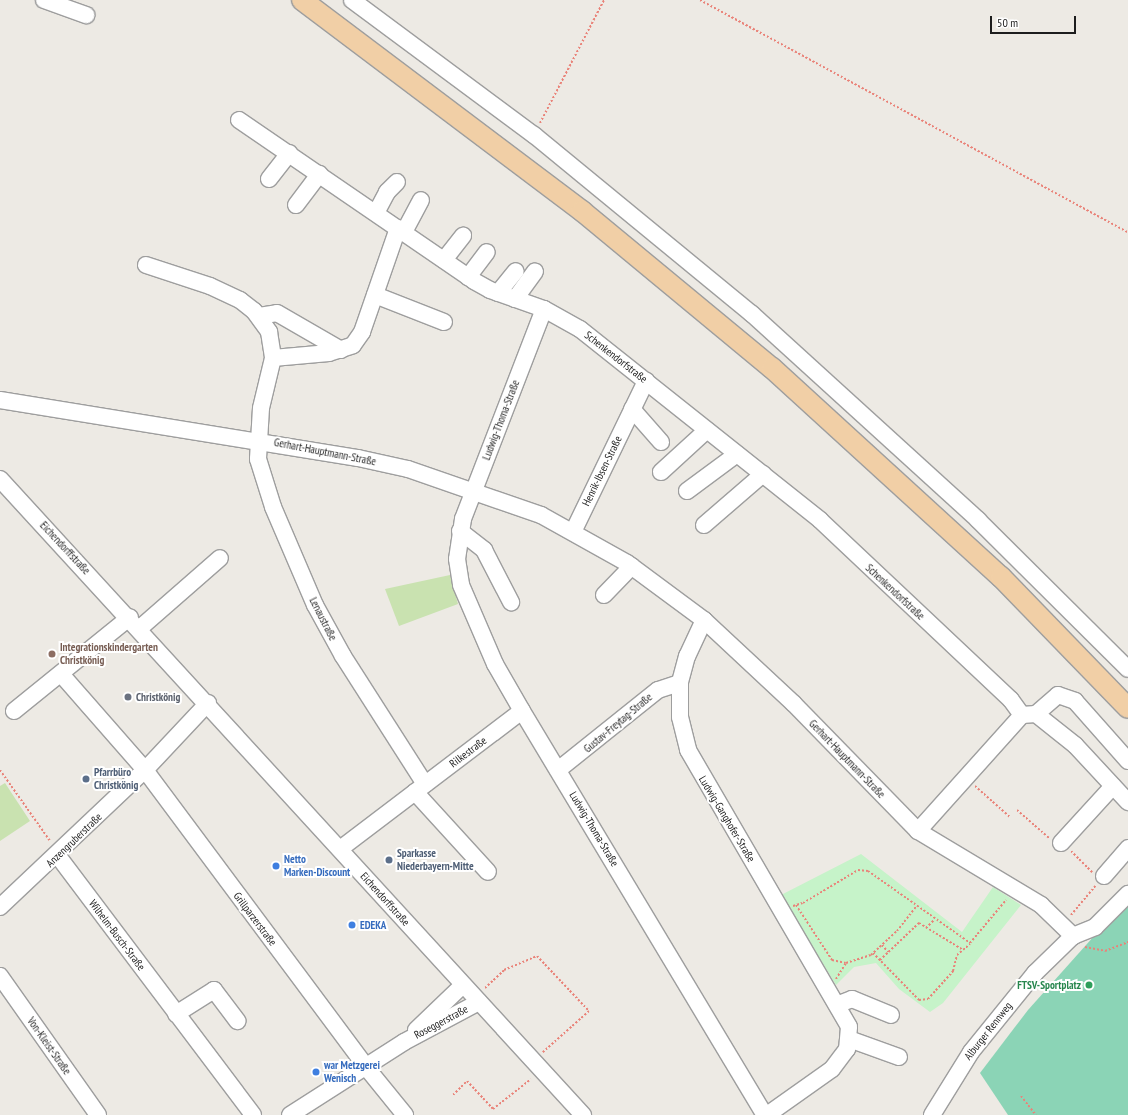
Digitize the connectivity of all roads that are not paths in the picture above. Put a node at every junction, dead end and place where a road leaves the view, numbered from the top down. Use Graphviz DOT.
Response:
graph roads {
  1 [pos="44,0"];
  2 [pos="302,0"];
  3 [pos="352,0"];
  4 [pos="86,15"];
  5 [pos="240,120"];
  6 [pos="289,153"];
  7 [pos="319,174"];
  8 [pos="269,179"];
  9 [pos="397,182"];
  10 [pos="421,200"];
  11 [pos="296,205"];
  12 [pos="376,213"];
  13 [pos="401,230"];
  14 [pos="462,236"];
  15 [pos="487,252"];
  16 [pos="444,260"];
  17 [pos="146,265"];
  18 [pos="516,271"];
  19 [pos="536,271"];
  20 [pos="468,277"];
  21 [pos="498,294"];
  22 [pos="375,295"];
  23 [pos="515,299"];
  24 [pos="544,309"];
  25 [pos="259,316"];
  26 [pos="444,322"];
  27 [pos="341,350"];
  28 [pos="273,358"];
  29 [pos="646,380"];
  30 [pos="0,400"];
  31 [pos="632,409"];
  32 [pos="708,430"];
  33 [pos="258,438"];
  34 [pos="661,442"];
  35 [pos="737,454"];
  36 [pos="661,472"];
  37 [pos="763,474"];
  38 [pos="0,479"];
  39 [pos="474,491"];
  40 [pos="687,491"];
  41 [pos="704,525"];
  42 [pos="460,531"];
  43 [pos="573,532"];
  44 [pos="220,558"];
  45 [pos="632,566"];
  46 [pos="604,595"];
  47 [pos="511,602"];
  48 [pos="704,620"];
  49 [pos="135,623"];
  50 [pos="1128,669"];
  51 [pos="61,674"];
  52 [pos="680,683"];
  53 [pos="208,703"];
  54 [pos="1128,708"];
  55 [pos="14,711"];
  56 [pos="522,711"];
  57 [pos="1029,714"];
  58 [pos="1128,761"];
  59 [pos="145,770"];
  60 [pos="558,770"];
  61 [pos="1113,786"];
  62 [pos="420,788"];
  63 [pos="1128,802"];
  64 [pos="918,831"];
  65 [pos="1061,843"];
  66 [pos="1128,848"];
  67 [pos="340,849"];
  68 [pos="59,855"];
  69 [pos="488,872"];
  70 [pos="1104,876"];
  71 [pos="1128,894"];
  72 [pos="0,907"];
  73 [pos="1068,931"];
  74 [pos="0,976"];
  75 [pos="463,985"];
  76 [pos="477,1000"];
  77 [pos="839,1004"];
  78 [pos="176,1014"];
  79 [pos="891,1015"];
  80 [pos="237,1021"];
  81 [pos="849,1039"];
  82 [pos="404,1042"];
  83 [pos="899,1056"];
  84 [pos="366,1067"];
  85 [pos="98,1115"];
  86 [pos="253,1115"];
  87 [pos="290,1115"];
  88 [pos="405,1115"];
  89 [pos="584,1115"];
  90 [pos="766,1115"];
  91 [pos="932,1115"];
  1 -- 4 [label="street"];
  2 -- 54 [label="main road"];
  3 -- 50 [label="street"];
  5 -- 6 [label="street, Schenkendorfstraße"];
  6 -- 7 [label="street, Schenkendorfstraße"];
  6 -- 8 [label="street"];
  7 -- 11 [label="street"];
  7 -- 12 [label="street, Schenkendorfstraße"];
  9 -- 12 [label="street"];
  10 -- 13 [label="street"];
  12 -- 13 [label="street, Schenkendorfstraße"];
  13 -- 16 [label="street, Schenkendorfstraße"];
  13 -- 22 [label="street"];
  14 -- 16 [label="street"];
  15 -- 20 [label="street"];
  16 -- 20 [label="street, Schenkendorfstraße"];
  17 -- 25 [label="street, Lenaustraße"];
  18 -- 21 [label="street"];
  19 -- 23 [label="street"];
  20 -- 21 [label="street, Schenkendorfstraße"];
  21 -- 23 [label="street, Schenkendorfstraße"];
  22 -- 26 [label="street"];
  22 -- 27 [label="street"];
  23 -- 24 [label="street, Schenkendorfstraße"];
  24 -- 29 [label="street, Schenkendorfstraße"];
  24 -- 39 [label="street, Ludwig-Thoma-Straße"];
  25 -- 27 [label="street"];
  25 -- 28 [label="street, Lenaustraße"];
  27 -- 28 [label="street"];
  28 -- 33 [label="street, Lenaustraße"];
  29 -- 31 [label="street, Henrik-Ibsen-Straße"];
  29 -- 32 [label="street, Schenkendorfstraße"];
  30 -- 33 [label="street, Gerhart-Hauptmann-Straße"];
  31 -- 34 [label="street"];
  31 -- 43 [label="street, Henrik-Ibsen-Straße"];
  32 -- 35 [label="street, Schenkendorfstraße"];
  32 -- 36 [label="street"];
  33 -- 39 [label="street, Gerhart-Hauptmann-Straße"];
  33 -- 62 [label="street, Lenaustraße"];
  35 -- 37 [label="street, Schenkendorfstraße"];
  35 -- 40 [label="street"];
  37 -- 41 [label="street"];
  37 -- 57 [label="street, Schenkendorfstraße"];
  38 -- 49 [label="street, Eichendorffstraße"];
  39 -- 42 [label="street, Ludwig-Thoma-Straße"];
  39 -- 43 [label="street, Gerhart-Hauptmann-Straße"];
  42 -- 47 [label="street"];
  42 -- 56 [label="street, Ludwig-Thoma-Straße"];
  43 -- 45 [label="street, Gerhart-Hauptmann-Straße"];
  44 -- 49 [label="street"];
  45 -- 46 [label="street"];
  45 -- 48 [label="street, Gerhart-Hauptmann-Straße"];
  48 -- 52 [label="street, Ludwig-Ganghofer-Straße"];
  48 -- 64 [label="street, Gerhart-Hauptmann-Straße"];
  49 -- 51 [label="street"];
  49 -- 53 [label="street, Eichendorffstraße"];
  51 -- 55 [label="street"];
  51 -- 59 [label="street"];
  52 -- 60 [label="street, Gustav-Freytag-Straße"];
  52 -- 77 [label="street, Ludwig-Ganghofer-Straße"];
  53 -- 59 [label="street, Anzengruberstraße"];
  53 -- 67 [label="street, Eichendorffstraße"];
  56 -- 60 [label="street, Ludwig-Thoma-Straße"];
  56 -- 62 [label="street, Rilkestraße"];
  57 -- 58 [label="street"];
  57 -- 61 [label="street, Schenkendorfstraße"];
  57 -- 64 [label="street"];
  59 -- 68 [label="street, Anzengruberstraße"];
  59 -- 84 [label="street, Grillparzerstraße"];
  60 -- 90 [label="street, Ludwig-Thoma-Straße"];
  61 -- 63 [label="street, Schenkendorfstraße"];
  61 -- 65 [label="street"];
  62 -- 67 [label="street, Rilkestraße"];
  62 -- 69 [label="street"];
  64 -- 73 [label="street, Gerhart-Hauptmann-Straße"];
  66 -- 70 [label="street"];
  67 -- 75 [label="street, Eichendorffstraße"];
  68 -- 72 [label="street, Anzengruberstraße"];
  68 -- 78 [label="street, Wilhelm-Busch-Straße"];
  71 -- 73 [label="street, Alburger Rennweg"];
  73 -- 91 [label="street, Alburger Rennweg"];
  74 -- 85 [label="street, Von-Kleist-Straße"];
  75 -- 76 [label="street, Eichendorffstraße"];
  75 -- 82 [label="street, Roseggerstraße"];
  76 -- 82 [label="street, Roseggerstraße"];
  76 -- 89 [label="street, Eichendorffstraße"];
  77 -- 79 [label="street"];
  77 -- 81 [label="street, Ludwig-Ganghofer-Straße"];
  78 -- 80 [label="street"];
  78 -- 86 [label="street, Wilhelm-Busch-Straße"];
  81 -- 83 [label="street"];
  81 -- 90 [label="street"];
  82 -- 84 [label="street, Roseggerstraße"];
  84 -- 87 [label="street, Roseggerstraße"];
  84 -- 88 [label="street, Grillparzerstraße"];
}
